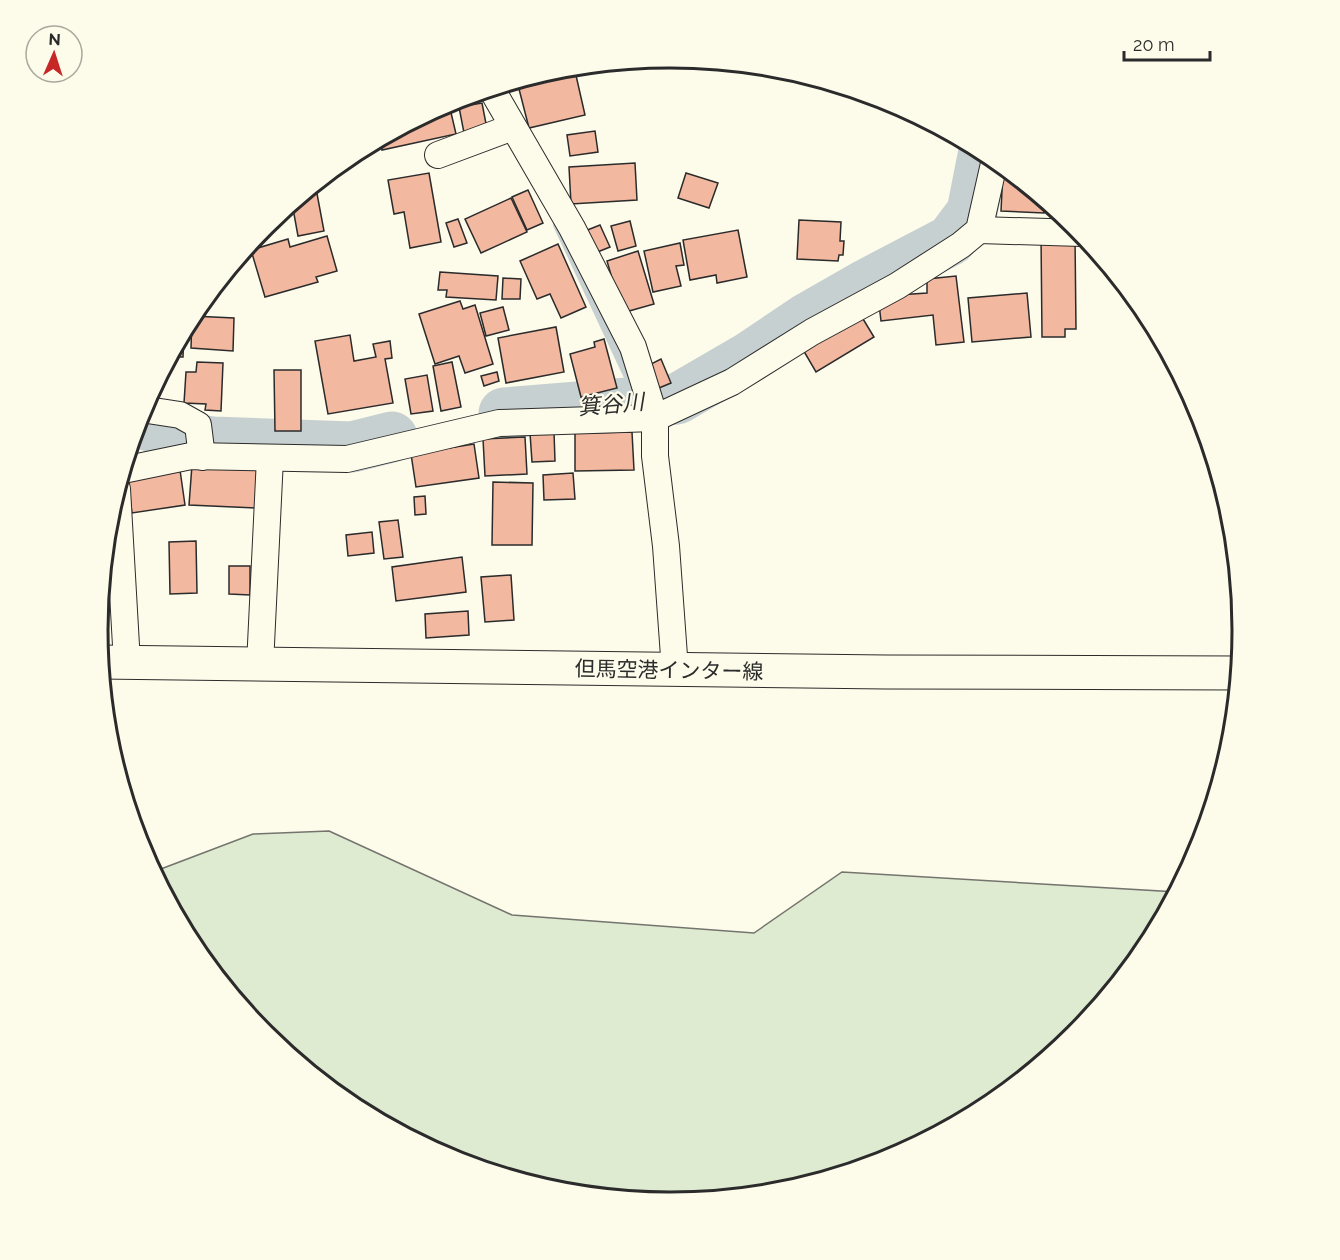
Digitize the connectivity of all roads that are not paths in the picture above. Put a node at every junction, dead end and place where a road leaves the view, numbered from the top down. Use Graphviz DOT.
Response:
graph roads {
  1 [pos="495,95"];
  2 [pos="513,127"];
  3 [pos="438,155"];
  4 [pos="993,169"];
  5 [pos="979,230"];
  6 [pos="1069,233"];
  7 [pos="152,411"];
  8 [pos="655,418"];
  9 [pos="202,457"];
  10 [pos="270,459"];
  11 [pos="132,468"];
  12 [pos="116,531"];
  13 [pos="114,663"];
  14 [pos="260,664"];
  15 [pos="675,670"];
  16 [pos="1231,673"];
  1 -- 2 [label="street"];
  2 -- 3 [label="street"];
  2 -- 8 [label="street"];
  4 -- 5 [label="street"];
  5 -- 6 [label="street"];
  5 -- 8 [label="street"];
  7 -- 9 [label="street"];
  8 -- 10 [label="street"];
  8 -- 15 [label="street"];
  9 -- 10 [label="street"];
  9 -- 11 [label="street"];
  10 -- 14 [label="street"];
  12 -- 13 [label="street"];
  13 -- 14 [label="main road, 但馬空港インター線"];
  14 -- 15 [label="main road, 但馬空港インター線"];
  15 -- 16 [label="main road, 但馬空港インター線"];
}
